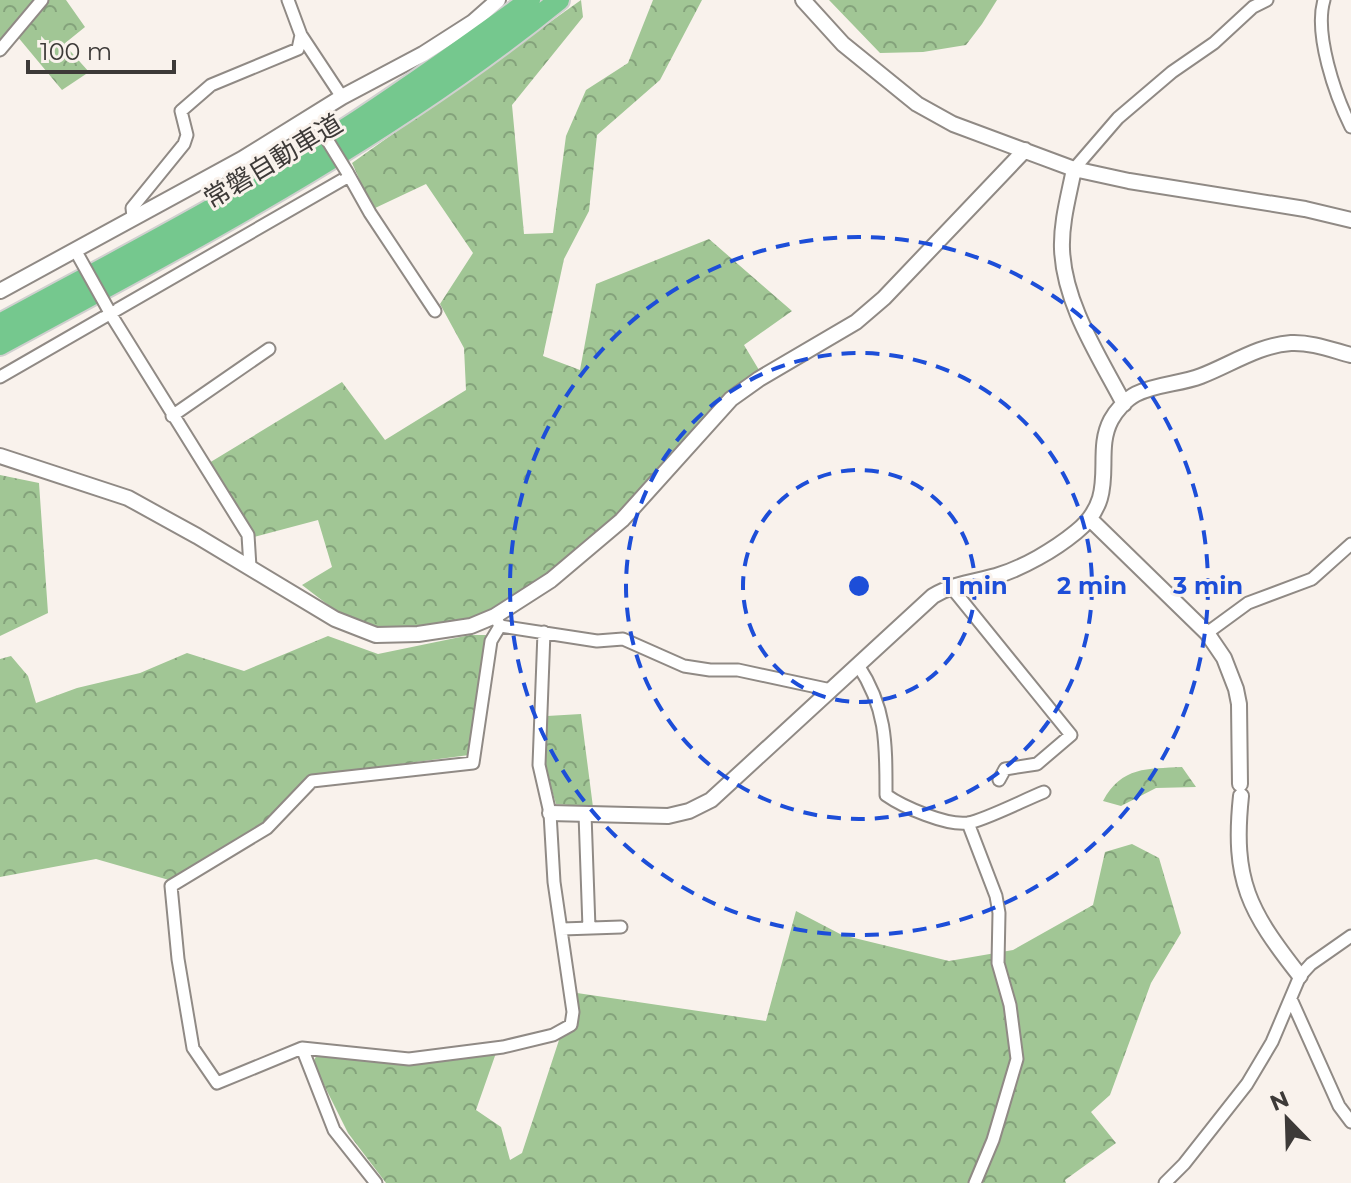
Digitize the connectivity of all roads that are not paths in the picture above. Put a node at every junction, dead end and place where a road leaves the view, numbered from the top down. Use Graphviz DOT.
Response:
graph roads {
  1 [pos="42,0"];
  2 [pos="288,0"];
  3 [pos="498,0"];
  4 [pos="803,0"];
  5 [pos="1267,0"];
  6 [pos="1324,0"];
  7 [pos="544,4"];
  8 [pos="301,35"];
  9 [pos="0,50"];
  10 [pos="342,97"];
  11 [pos="314,117"];
  12 [pos="1351,127"];
  13 [pos="1025,150"];
  14 [pos="1074,169"];
  15 [pos="348,174"];
  16 [pos="133,217"];
  17 [pos="1351,220"];
  18 [pos="77,253"];
  19 [pos="0,291"];
  20 [pos="435,311"];
  21 [pos="109,312"];
  22 [pos="0,324"];
  23 [pos="0,345"];
  24 [pos="269,349"];
  25 [pos="1351,355"];
  26 [pos="0,377"];
  27 [pos="1124,404"];
  28 [pos="172,416"];
  29 [pos="0,456"];
  30 [pos="1090,519"];
  31 [pos="1351,544"];
  32 [pos="250,567"];
  33 [pos="951,587"];
  34 [pos="497,621"];
  35 [pos="544,632"];
  36 [pos="1207,633"];
  37 [pos="858,665"];
  38 [pos="831,690"];
  39 [pos="999,780"];
  40 [pos="1044,792"];
  41 [pos="550,813"];
  42 [pos="585,814"];
  43 [pos="968,823"];
  44 [pos="621,927"];
  45 [pos="589,928"];
  46 [pos="562,929"];
  47 [pos="1351,936"];
  48 [pos="1300,976"];
  49 [pos="1291,999"];
  50 [pos="302,1048"];
  51 [pos="1351,1122"];
  52 [pos="376,1183"];
  53 [pos="975,1183"];
  54 [pos="1165,1183"];
  1 -- 9 [label="street"];
  2 -- 8 [label="street"];
  3 -- 10 [label="street"];
  4 -- 13 [label="street"];
  5 -- 14 [label="street"];
  6 -- 12 [label="street"];
  7 -- 22 [label="highway, 常磐自動車道"];
  7 -- 23 [label="highway, 常磐自動車道"];
  8 -- 10 [label="street"];
  8 -- 16 [label="street"];
  10 -- 11 [label="street"];
  11 -- 15 [label="street, bridge"];
  11 -- 16 [label="street"];
  13 -- 14 [label="street"];
  13 -- 34 [label="street"];
  14 -- 17 [label="street"];
  14 -- 27 [label="street"];
  15 -- 20 [label="street"];
  15 -- 21 [label="street"];
  16 -- 18 [label="street"];
  18 -- 19 [label="street"];
  18 -- 21 [label="street, bridge"];
  21 -- 26 [label="street"];
  21 -- 28 [label="street"];
  24 -- 28 [label="street"];
  25 -- 27 [label="street"];
  27 -- 30 [label="street"];
  28 -- 32 [label="street"];
  29 -- 32 [label="street"];
  30 -- 33 [label="street"];
  30 -- 36 [label="street"];
  31 -- 36 [label="street"];
  32 -- 34 [label="street"];
  33 -- 37 [label="street"];
  33 -- 39 [label="street"];
  34 -- 35 [label="street"];
  34 -- 50 [label="street"];
  35 -- 38 [label="street"];
  35 -- 41 [label="street"];
  36 -- 48 [label="street"];
  37 -- 38 [label="street"];
  37 -- 43 [label="street"];
  38 -- 42 [label="street"];
  40 -- 43 [label="street"];
  41 -- 42 [label="street"];
  41 -- 46 [label="street"];
  42 -- 45 [label="street"];
  43 -- 53 [label="street"];
  44 -- 45 [label="street"];
  45 -- 46 [label="street"];
  46 -- 50 [label="street"];
  47 -- 48 [label="street"];
  48 -- 49 [label="street"];
  49 -- 51 [label="street"];
  49 -- 54 [label="street"];
  50 -- 52 [label="street"];
}
